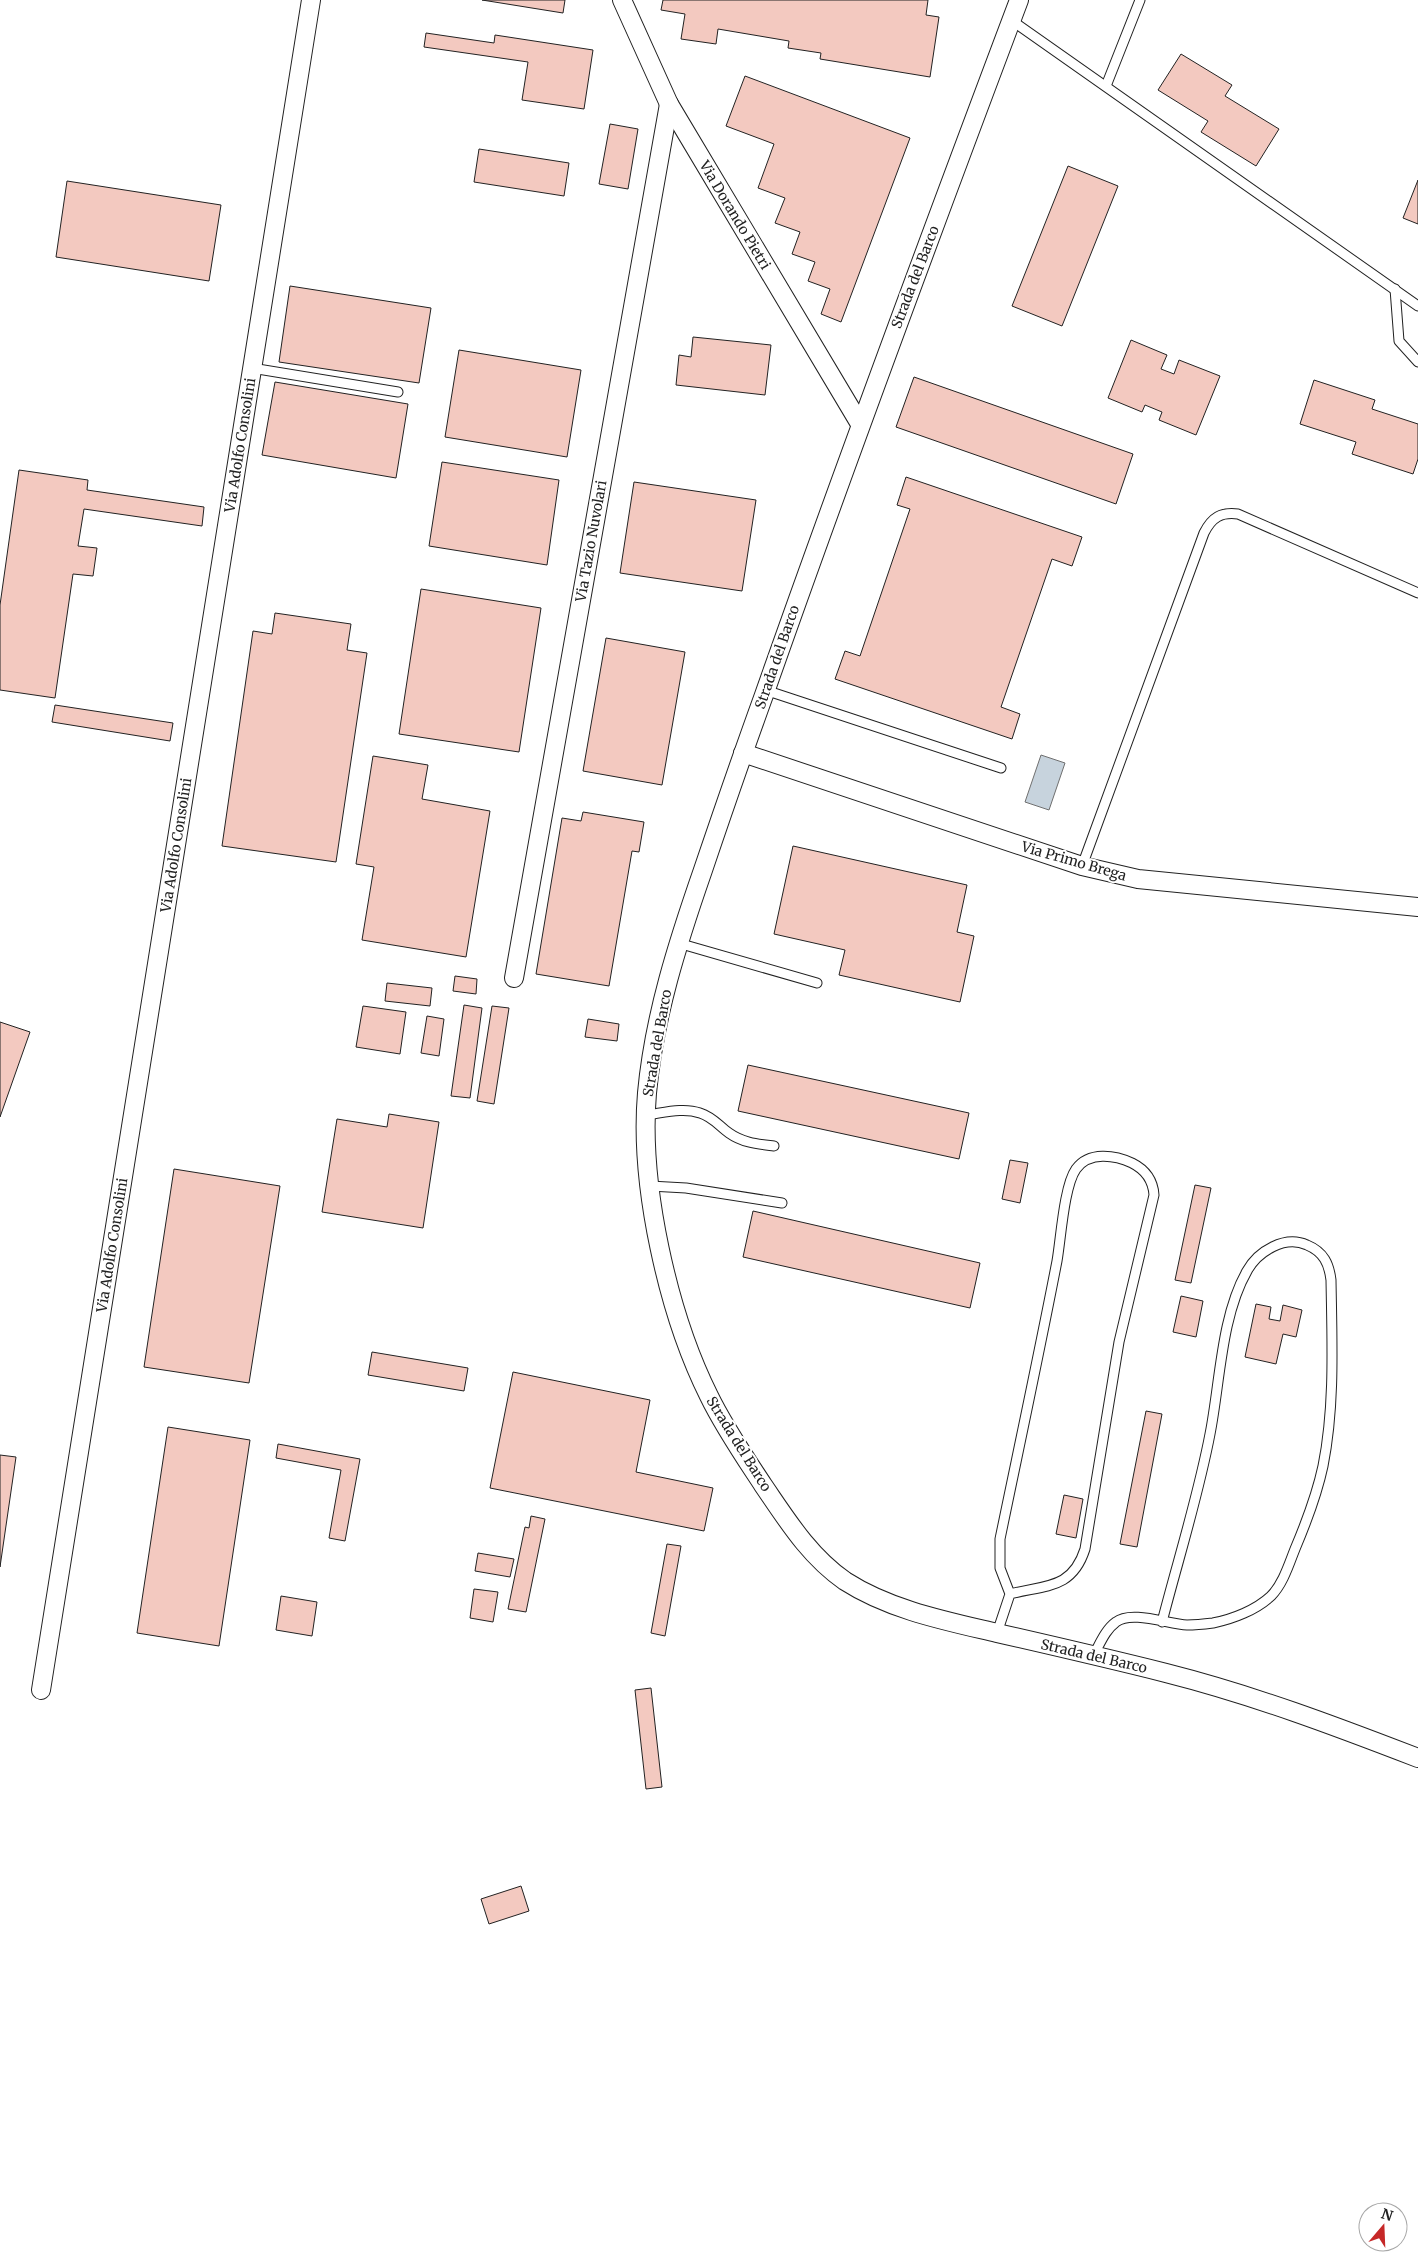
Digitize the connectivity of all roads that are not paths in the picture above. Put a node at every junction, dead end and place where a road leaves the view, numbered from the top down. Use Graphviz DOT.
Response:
graph roads {
  1 [pos="311,0"];
  2 [pos="622,0"];
  3 [pos="1019,0"];
  4 [pos="1140,0"];
  5 [pos="1011,20"];
  6 [pos="1106,86"];
  7 [pos="669,104"];
  8 [pos="1395,289"];
  9 [pos="1418,306"];
  10 [pos="1418,362"];
  11 [pos="252,368"];
  12 [pos="398,392"];
  13 [pos="860,424"];
  14 [pos="1418,593"];
  15 [pos="766,690"];
  16 [pos="743,753"];
  17 [pos="1002,768"];
  18 [pos="1082,866"];
  19 [pos="1418,907"];
  20 [pos="678,942"];
  21 [pos="514,978"];
  22 [pos="817,984"];
  23 [pos="646,1115"];
  24 [pos="774,1146"];
  25 [pos="650,1186"];
  26 [pos="782,1203"];
  27 [pos="1010,1594"];
  28 [pos="1162,1622"];
  29 [pos="997,1633"];
  30 [pos="1093,1656"];
  31 [pos="41,1690"];
  32 [pos="1418,1758"];
  1 -- 11 [label="street, Via Adolfo Consolini"];
  2 -- 7 [label="street, Via Dorando Pietri"];
  3 -- 5 [label="street, Strada del Barco"];
  4 -- 6 [label="lane"];
  5 -- 6 [label="lane"];
  5 -- 13 [label="street, Strada del Barco"];
  6 -- 8 [label="lane"];
  7 -- 13 [label="street, Via Dorando Pietri"];
  7 -- 21 [label="street, Via Tazio Nuvolari"];
  8 -- 9 [label="lane"];
  8 -- 10 [label="lane"];
  11 -- 12 [label="lane"];
  11 -- 31 [label="street, Via Adolfo Consolini"];
  13 -- 15 [label="street, Strada del Barco"];
  14 -- 18 [label="lane"];
  15 -- 16 [label="street, Strada del Barco"];
  15 -- 17 [label="lane"];
  16 -- 18 [label="street, Via Primo Brega"];
  16 -- 20 [label="street, Strada del Barco"];
  18 -- 19 [label="street, Via Primo Brega"];
  20 -- 22 [label="lane"];
  20 -- 23 [label="street, Strada del Barco"];
  23 -- 24 [label="lane"];
  23 -- 25 [label="street, Strada del Barco"];
  25 -- 26 [label="lane"];
  25 -- 29 [label="street, Strada del Barco"];
  27 -- 27 [label="lane"];
  27 -- 29 [label="lane"];
  28 -- 28 [label="lane"];
  28 -- 30 [label="lane"];
  29 -- 30 [label="street, Strada del Barco"];
  30 -- 32 [label="street, Strada del Barco"];
}
